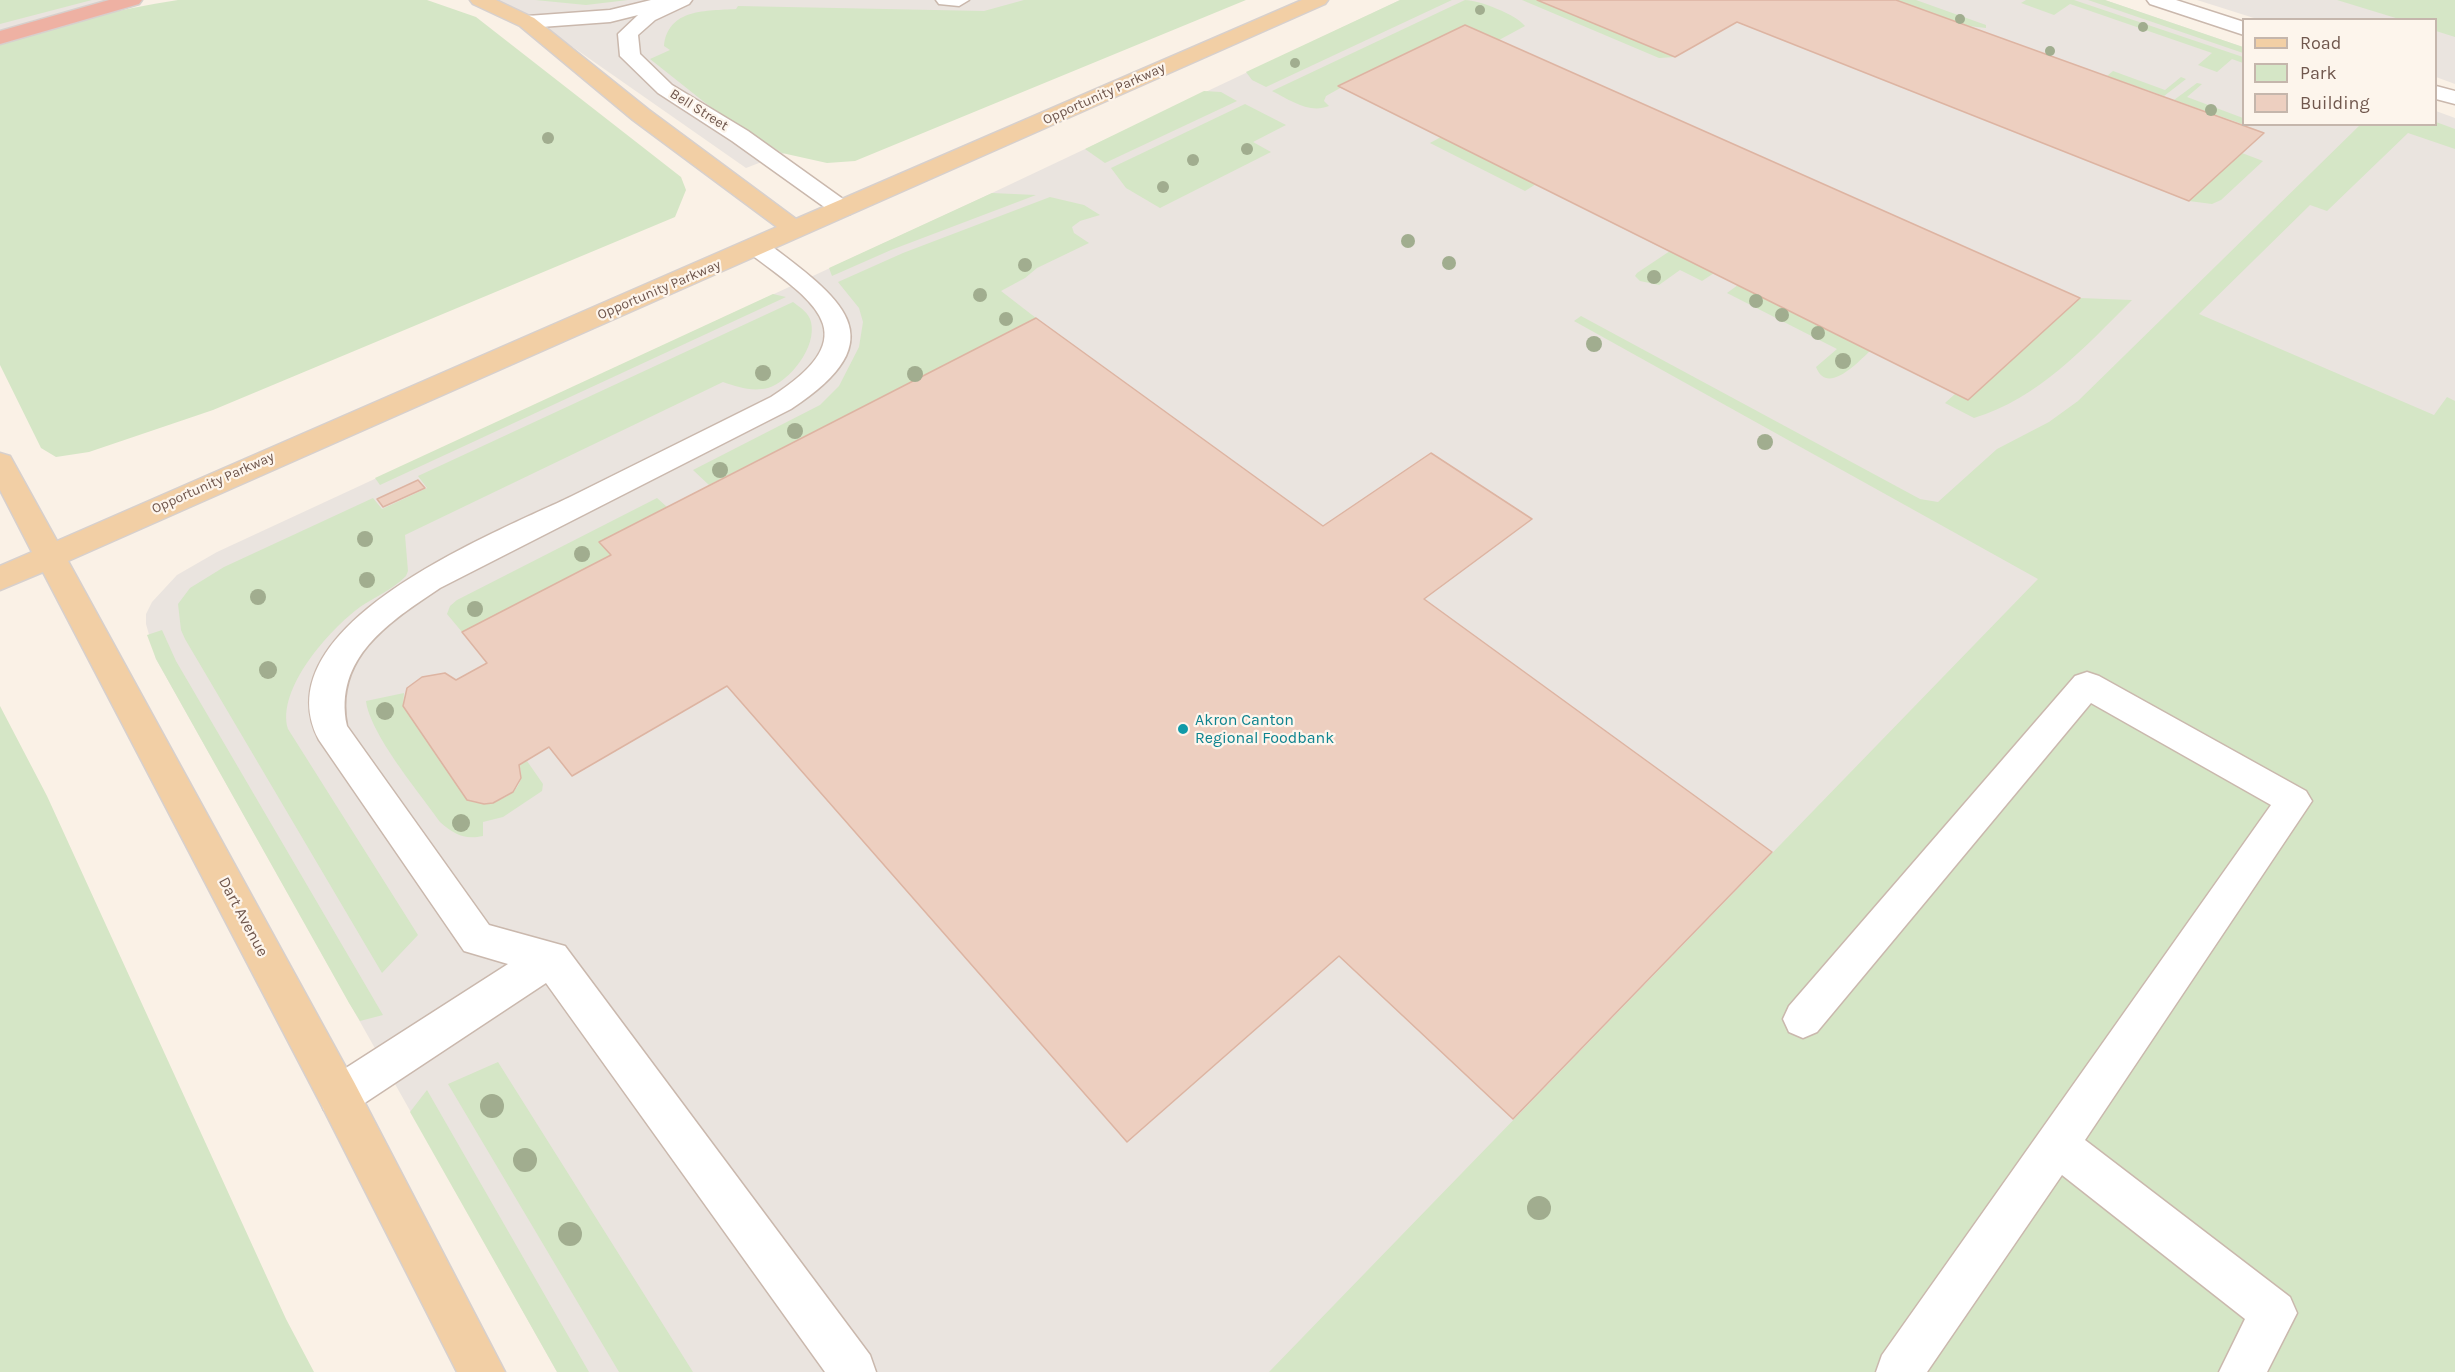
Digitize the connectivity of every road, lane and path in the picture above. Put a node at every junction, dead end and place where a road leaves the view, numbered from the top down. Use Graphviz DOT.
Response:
graph roads {
  1 [pos="132,0"];
  2 [pos="480,0"];
  3 [pos="674,0"];
  4 [pos="682,0"];
  5 [pos="946,0"];
  6 [pos="959,0"];
  7 [pos="1318,0"];
  8 [pos="2157,0"];
  9 [pos="527,22"];
  10 [pos="2242,27"];
  11 [pos="0,38"];
  12 [pos="2437,92"];
  13 [pos="2455,98"];
  14 [pos="842,209"];
  15 [pos="796,230"];
  16 [pos="757,247"];
  17 [pos="0,463"];
  18 [pos="48,557"];
  19 [pos="0,579"];
  20 [pos="550,958"];
  21 [pos="1803,1019"];
  22 [pos="339,1096"];
  23 [pos="2056,1144"];
  24 [pos="482,1372"];
  25 [pos="853,1372"];
  26 [pos="1899,1372"];
  27 [pos="2242,1372"];
  1 -- 11 [label="highway"];
  2 -- 9 [label="main road"];
  3 -- 9 [label="street"];
  4 -- 14 [label="street, Bell Street"];
  5 -- 6 [label="street"];
  7 -- 14 [label="main road, Opportunity Parkway"];
  8 -- 10 [label="street"];
  9 -- 15 [label="main road"];
  12 -- 13 [label="street"];
  14 -- 15 [label="main road, Opportunity Parkway"];
  15 -- 16 [label="main road, Opportunity Parkway"];
  16 -- 18 [label="main road, Opportunity Parkway"];
  16 -- 20 [label="street"];
  17 -- 18 [label="main road, Dart Avenue"];
  18 -- 19 [label="main road, Opportunity Parkway"];
  18 -- 22 [label="main road, Dart Avenue"];
  20 -- 22 [label="street"];
  20 -- 25 [label="street"];
  21 -- 23 [label="street"];
  22 -- 24 [label="main road, Dart Avenue"];
  23 -- 26 [label="street"];
  23 -- 27 [label="street"];
}
